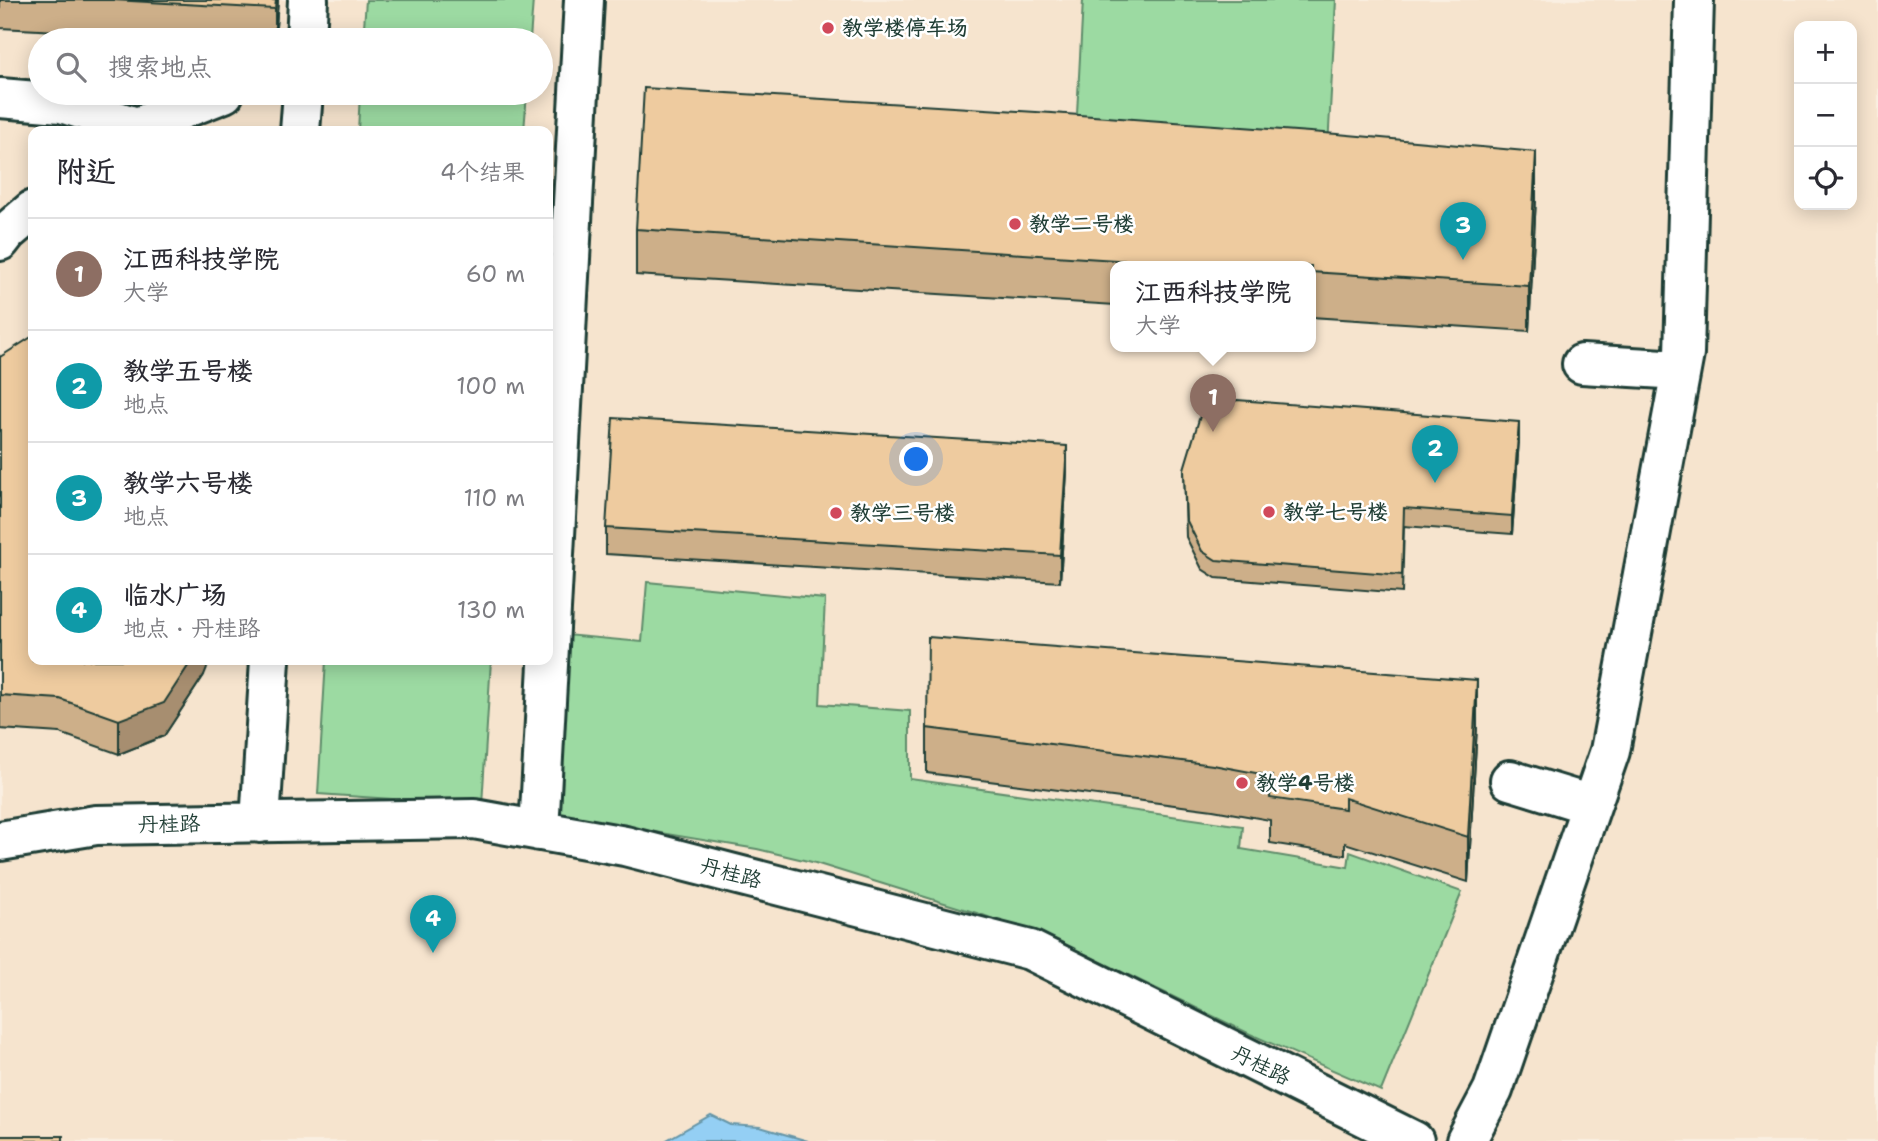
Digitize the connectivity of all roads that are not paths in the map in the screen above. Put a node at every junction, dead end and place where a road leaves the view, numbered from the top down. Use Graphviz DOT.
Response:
graph roads {
  1 [pos="308,0"];
  2 [pos="584,0"];
  3 [pos="1694,0"];
  4 [pos="307,28"];
  5 [pos="0,98"];
  6 [pos="28,100"];
  7 [pos="67,105"];
  8 [pos="194,105"];
  9 [pos="302,105"];
  10 [pos="126,126"];
  11 [pos="142,126"];
  12 [pos="300,126"];
  13 [pos="28,214"];
  14 [pos="0,241"];
  15 [pos="1582,364"];
  16 [pos="1681,370"];
  17 [pos="553,572"];
  18 [pos="270,665"];
  19 [pos="548,665"];
  20 [pos="1510,780"];
  21 [pos="1591,805"];
  22 [pos="260,822"];
  23 [pos="539,831"];
  24 [pos="0,841"];
  25 [pos="1414,1141"];
  26 [pos="1466,1141"];
  1 -- 4 [label="street"];
  2 -- 17 [label="street"];
  3 -- 16 [label="street"];
  5 -- 6 [label="street"];
  7 -- 10 [label="street"];
  8 -- 11 [label="street"];
  9 -- 12 [label="street"];
  13 -- 14 [label="street"];
  15 -- 16 [label="street"];
  16 -- 21 [label="street"];
  18 -- 22 [label="street"];
  19 -- 23 [label="street"];
  20 -- 21 [label="street"];
  21 -- 26 [label="street"];
  22 -- 23 [label="street, 丹桂路"];
  22 -- 24 [label="street, 丹桂路"];
  23 -- 25 [label="street, 丹桂路"];
}
